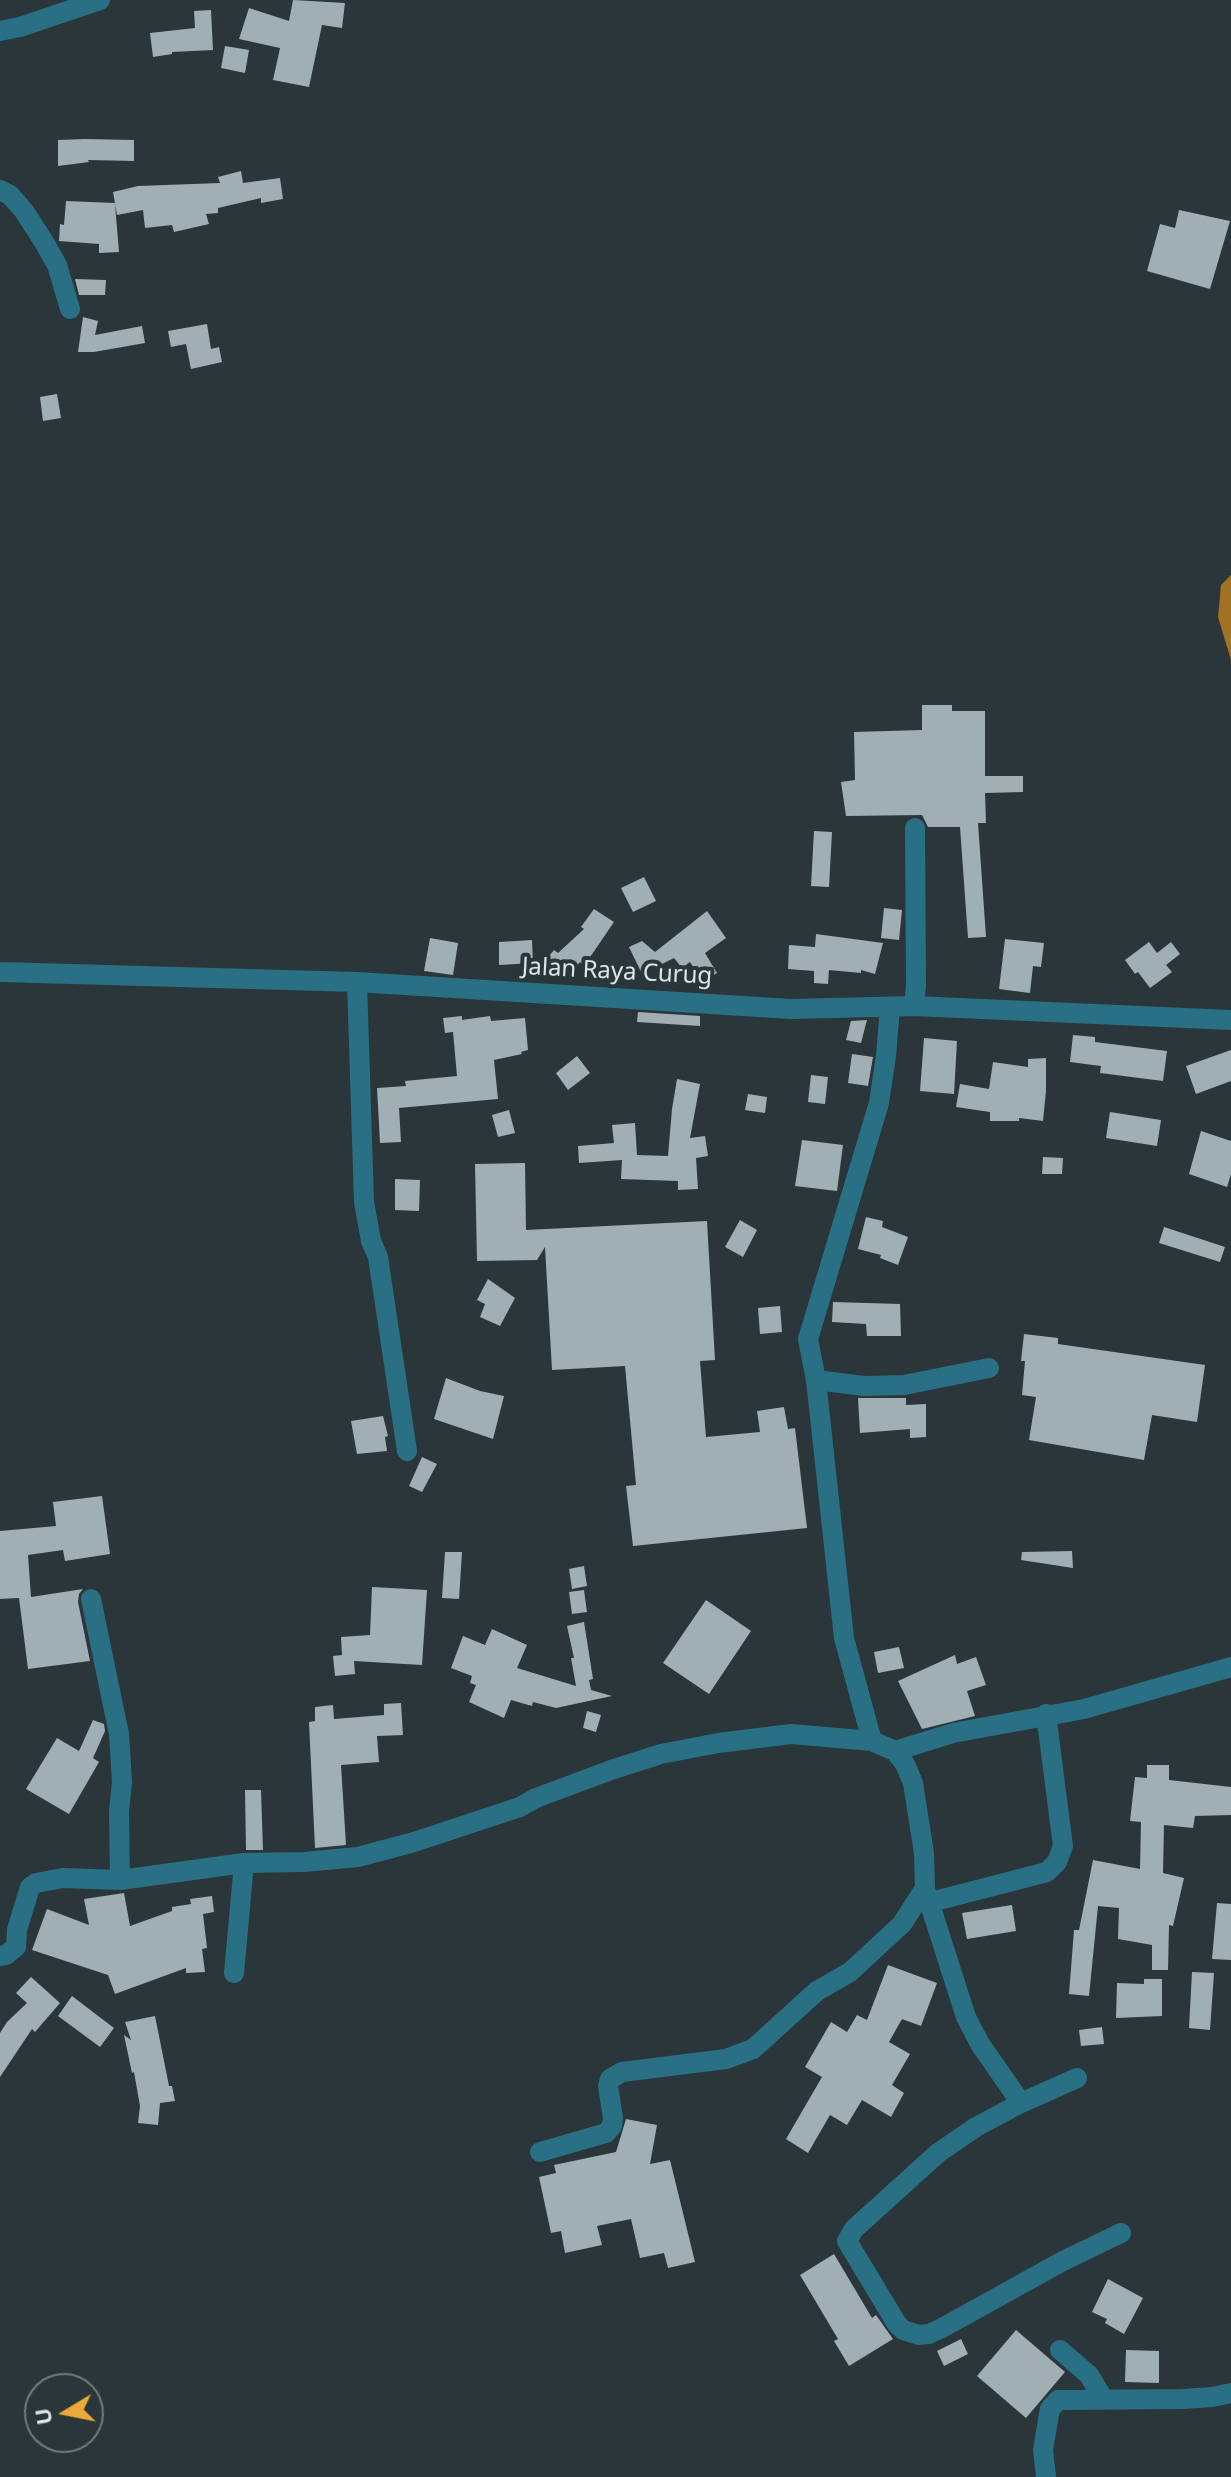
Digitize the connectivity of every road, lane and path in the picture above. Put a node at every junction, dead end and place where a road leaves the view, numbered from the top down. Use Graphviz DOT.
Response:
graph roads {
  1 [pos="100,0"];
  2 [pos="0,31"];
  3 [pos="0,190"];
  4 [pos="70,309"];
  5 [pos="915,828"];
  6 [pos="0,972"];
  7 [pos="357,982"];
  8 [pos="914,1006"];
  9 [pos="890,1007"];
  10 [pos="1231,1020"];
  11 [pos="989,1368"];
  12 [pos="816,1380"];
  13 [pos="407,1451"];
  14 [pos="91,1599"];
  15 [pos="1231,1667"];
  16 [pos="1046,1714"];
  17 [pos="872,1741"];
  18 [pos="895,1751"];
  19 [pos="244,1863"];
  20 [pos="120,1880"];
  21 [pos="928,1895"];
  22 [pos="0,1956"];
  23 [pos="234,1973"];
  24 [pos="1077,2078"];
  25 [pos="1021,2103"];
  26 [pos="540,2152"];
  27 [pos="1121,2233"];
  28 [pos="1060,2350"];
  29 [pos="1231,2393"];
  30 [pos="1104,2400"];
  31 [pos="1046,2477"];
  1 -- 2 [label="street"];
  3 -- 4 [label="street"];
  5 -- 8 [label="street"];
  6 -- 7 [label="street, Jalan Raya Curug"];
  7 -- 9 [label="street, Jalan Raya Curug"];
  7 -- 13 [label="street"];
  8 -- 9 [label="street, Jalan Raya Curug"];
  8 -- 10 [label="street, Jalan Raya Curug"];
  9 -- 12 [label="street"];
  11 -- 12 [label="street"];
  12 -- 17 [label="street"];
  14 -- 20 [label="street"];
  15 -- 16 [label="street"];
  16 -- 18 [label="street"];
  16 -- 21 [label="street"];
  17 -- 18 [label="street"];
  17 -- 19 [label="street"];
  18 -- 21 [label="street"];
  19 -- 20 [label="street"];
  19 -- 23 [label="street"];
  20 -- 22 [label="street"];
  21 -- 25 [label="street"];
  21 -- 26 [label="street"];
  24 -- 25 [label="street"];
  25 -- 27 [label="street"];
  28 -- 30 [label="street"];
  29 -- 30 [label="street"];
  30 -- 31 [label="street"];
}
